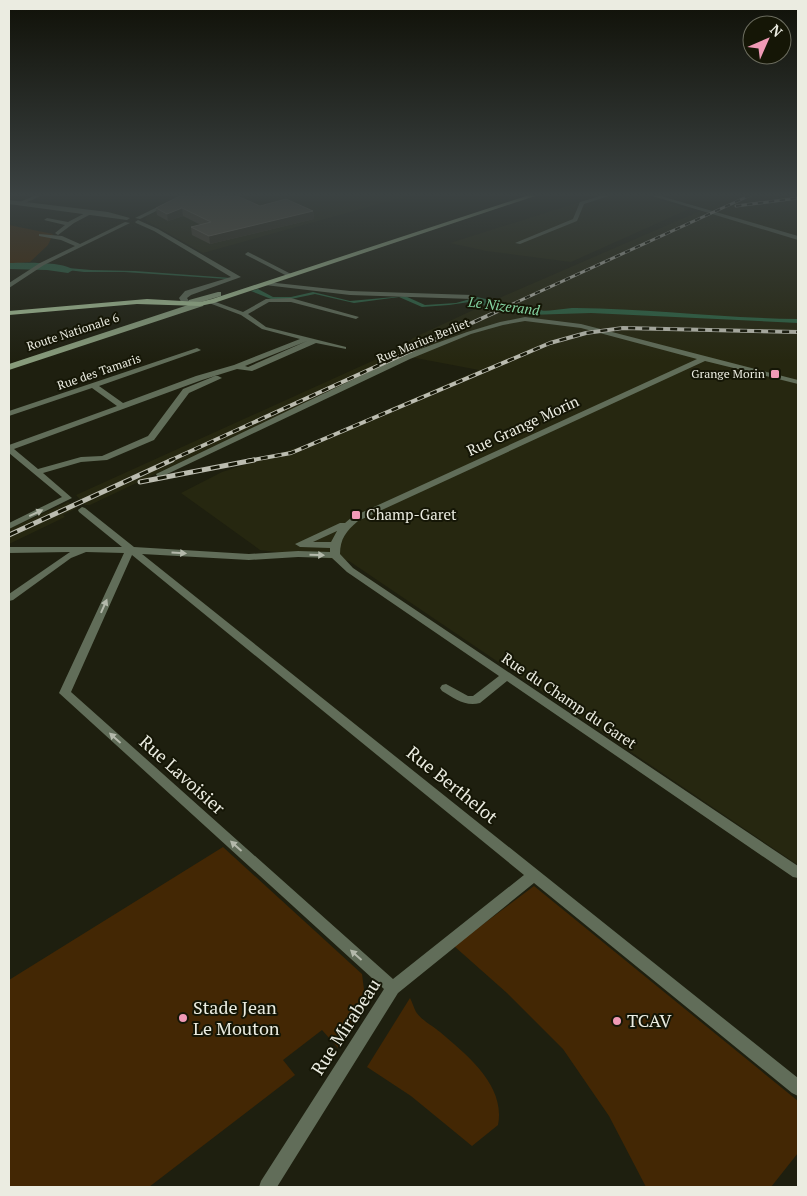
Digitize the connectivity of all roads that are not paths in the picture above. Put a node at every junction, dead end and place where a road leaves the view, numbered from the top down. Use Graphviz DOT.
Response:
graph roads {
  1 [pos="70,250"];
  2 [pos="190,250"];
  3 [pos="370,250"];
  4 [pos="248,254"];
  5 [pos="291,276"];
  6 [pos="267,284"];
  7 [pos="215,285"];
  8 [pos="9,286"];
  9 [pos="248,290"];
  10 [pos="222,294"];
  11 [pos="472,297"];
  12 [pos="185,301"];
  13 [pos="210,302"];
  14 [pos="200,304"];
  15 [pos="9,313"];
  16 [pos="243,314"];
  17 [pos="356,317"];
  18 [pos="146,322"];
  19 [pos="306,339"];
  20 [pos="315,342"];
  21 [pos="344,348"];
  22 [pos="197,350"];
  23 [pos="704,360"];
  24 [pos="9,366"];
  25 [pos="237,367"];
  26 [pos="220,371"];
  27 [pos="798,382"];
  28 [pos="94,386"];
  29 [pos="122,406"];
  30 [pos="9,414"];
  31 [pos="9,448"];
  32 [pos="36,472"];
  33 [pos="160,474"];
  34 [pos="82,510"];
  35 [pos="355,519"];
  36 [pos="9,526"];
  37 [pos="84,549"];
  38 [pos="299,549"];
  39 [pos="9,550"];
  40 [pos="130,550"];
  41 [pos="334,550"];
  42 [pos="9,598"];
  43 [pos="506,676"];
  44 [pos="446,688"];
  45 [pos="798,873"];
  46 [pos="534,875"];
  47 [pos="393,988"];
  48 [pos="798,1088"];
  49 [pos="267,1187"];
  1 -- 8 [label="street"];
  2 -- 7 [label="street"];
  3 -- 5 [label="main road, Route Nationale 6"];
  4 -- 5 [label="street"];
  5 -- 6 [label="main road, Route Nationale 6"];
  6 -- 9 [label="main road, Route Nationale 6"];
  6 -- 11 [label="street"];
  7 -- 10 [label="street"];
  7 -- 12 [label="street"];
  9 -- 10 [label="main road, Route Nationale 6"];
  9 -- 13 [label="main road, Route Nationale 6"];
  10 -- 12 [label="main road, Route Nationale 6"];
  10 -- 13 [label="street"];
  12 -- 14 [label="main road"];
  12 -- 15 [label="main road"];
  12 -- 18 [label="main road, Route Nationale 6"];
  13 -- 14 [label="main road, Route Nationale 6"];
  13 -- 16 [label="street"];
  14 -- 18 [label="main road, Route Nationale 6"];
  16 -- 17 [label="street"];
  16 -- 19 [label="street"];
  18 -- 24 [label="main road, Route Nationale 6"];
  19 -- 20 [label="street"];
  19 -- 25 [label="street"];
  20 -- 21 [label="street"];
  20 -- 25 [label="street"];
  22 -- 28 [label="street, Rue des Tamaris"];
  23 -- 27 [label="street, Rue Marius Berliet"];
  23 -- 33 [label="street, Rue Marius Berliet"];
  23 -- 35 [label="street, Rue Grange Morin"];
  25 -- 26 [label="street"];
  26 -- 29 [label="street"];
  26 -- 32 [label="street"];
  28 -- 29 [label="street"];
  28 -- 30 [label="street, Rue des Tamaris"];
  29 -- 31 [label="street"];
  31 -- 32 [label="street"];
  36 -- 32 [label="street, one-way"];
  34 -- 40 [label="street, Rue Berthelot"];
  35 -- 38 [label="street, Rue Grange Morin"];
  35 -- 41 [label="street, Rue Grange Morin"];
  37 -- 39 [label="street, Rue Grange Morin"];
  37 -- 40 [label="street, Rue Grange Morin"];
  37 -- 42 [label="street"];
  40 -- 38 [label="street, Rue Grange Morin, one-way"];
  38 -- 41 [label="street, Rue Grange Morin"];
  40 -- 46 [label="street, Rue Berthelot"];
  47 -- 40 [label="street, Rue Lavoisier, one-way"];
  41 -- 43 [label="street, Rue du Champ du Garet"];
  43 -- 44 [label="street"];
  43 -- 45 [label="street, Rue du Champ du Garet"];
  46 -- 47 [label="street, Rue Mirabeau"];
  46 -- 48 [label="street, Rue Berthelot"];
  47 -- 49 [label="street, Rue Mirabeau"];
}
